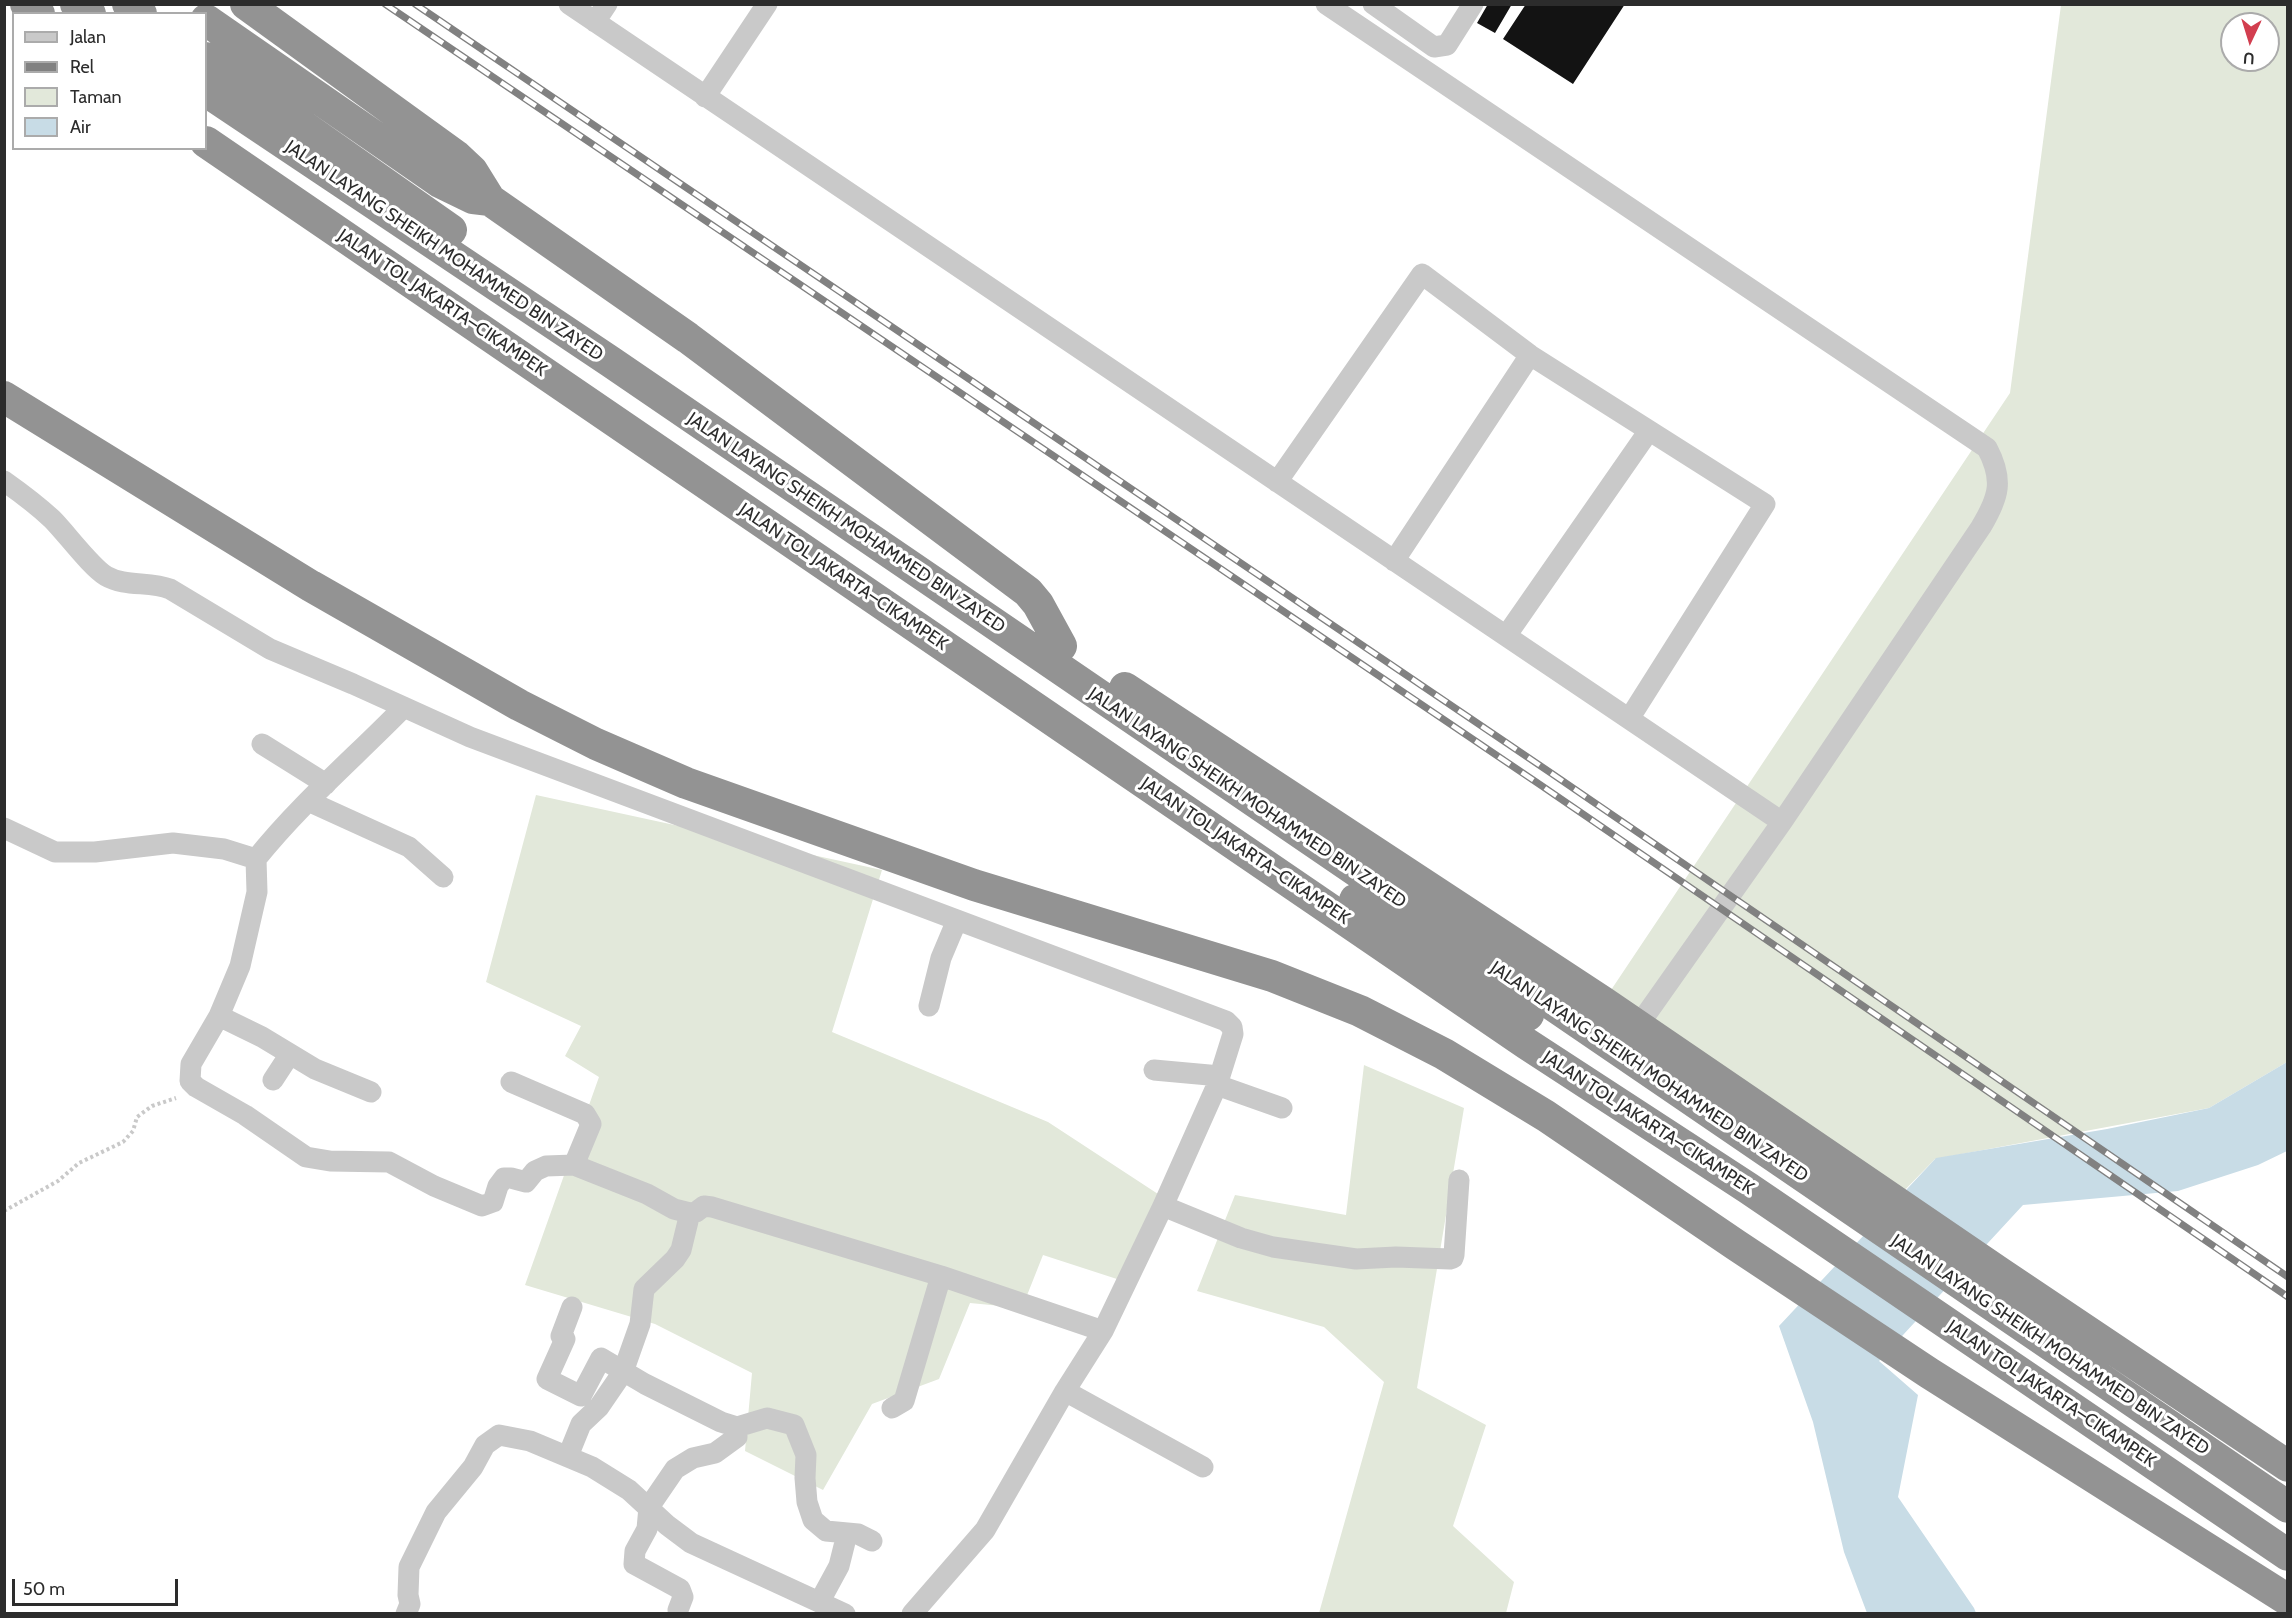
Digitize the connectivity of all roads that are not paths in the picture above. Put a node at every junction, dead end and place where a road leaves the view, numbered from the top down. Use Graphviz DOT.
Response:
graph roads {
  1 [pos="246,4"];
  2 [pos="568,4"];
  3 [pos="607,4"];
  4 [pos="768,4"];
  5 [pos="1326,4"];
  6 [pos="1373,4"];
  7 [pos="1473,4"];
  8 [pos="207,21"];
  9 [pos="595,22"];
  10 [pos="207,59"];
  11 [pos="207,92"];
  12 [pos="705,97"];
  13 [pos="207,128"];
  14 [pos="207,143"];
  15 [pos="490,200"];
  16 [pos="1530,355"];
  17 [pos="4,397"];
  18 [pos="1648,432"];
  19 [pos="4,481"];
  20 [pos="1277,482"];
  21 [pos="1394,561"];
  22 [pos="1506,636"];
  23 [pos="1061,646"];
  24 [pos="403,708"];
  25 [pos="1629,719"];
  26 [pos="262,744"];
  27 [pos="326,784"];
  28 [pos="308,801"];
  29 [pos="1782,822"];
  30 [pos="4,828"];
  31 [pos="256,859"];
  32 [pos="443,877"];
  33 [pos="957,920"];
  34 [pos="929,1006"];
  35 [pos="219,1016"];
  36 [pos="1638,1026"];
  37 [pos="290,1054"];
  38 [pos="1154,1070"];
  39 [pos="273,1080"];
  40 [pos="1218,1081"];
  41 [pos="511,1083"];
  42 [pos="371,1092"];
  43 [pos="1282,1108"];
  44 [pos="574,1165"];
  45 [pos="1459,1180"];
  46 [pos="1163,1206"];
  47 [pos="690,1213"];
  48 [pos="941,1276"];
  49 [pos="572,1307"];
  50 [pos="1102,1331"];
  51 [pos="622,1372"];
  52 [pos="1065,1390"];
  53 [pos="892,1408"];
  54 [pos="737,1427"];
  55 [pos="568,1456"];
  56 [pos="2288,1466"];
  57 [pos="1203,1467"];
  58 [pos="649,1507"];
  59 [pos="2288,1507"];
  60 [pos="2288,1533"];
  61 [pos="847,1534"];
  62 [pos="872,1541"];
  63 [pos="2288,1555"];
  64 [pos="2288,1600"];
  65 [pos="820,1601"];
  66 [pos="678,1610"];
  67 [pos="406,1614"];
  68 [pos="845,1614"];
  69 [pos="912,1614"];
  1 -- 15 [label="highway"];
  2 -- 9 [label="street"];
  3 -- 9 [label="street"];
  4 -- 12 [label="street"];
  5 -- 29 [label="street"];
  6 -- 7 [label="street"];
  8 -- 15 [label="highway"];
  9 -- 12 [label="street"];
  10 -- 23 [label="highway"];
  11 -- 59 [label="highway, JALAN LAYANG SHEIKH MOHAMMED BIN ZAYED"];
  12 -- 20 [label="street"];
  13 -- 60 [label="highway, JALAN LAYANG SHEIKH MOHAMMED BIN ZAYED"];
  14 -- 63 [label="highway, JALAN TOL JAKARTA–CIKAMPEK"];
  15 -- 23 [label="highway"];
  16 -- 18 [label="street"];
  16 -- 20 [label="street"];
  16 -- 21 [label="street"];
  17 -- 64 [label="highway"];
  18 -- 22 [label="street"];
  18 -- 25 [label="street"];
  19 -- 24 [label="street"];
  20 -- 21 [label="street"];
  21 -- 22 [label="street"];
  22 -- 25 [label="street"];
  23 -- 36 [label="highway"];
  24 -- 27 [label="street"];
  24 -- 33 [label="street"];
  25 -- 29 [label="street"];
  26 -- 27 [label="street"];
  27 -- 28 [label="street"];
  28 -- 31 [label="street"];
  28 -- 32 [label="street"];
  29 -- 36 [label="street"];
  30 -- 31 [label="street"];
  31 -- 35 [label="street"];
  33 -- 34 [label="street"];
  33 -- 40 [label="street"];
  35 -- 37 [label="street"];
  35 -- 44 [label="street"];
  36 -- 56 [label="highway"];
  37 -- 39 [label="street"];
  37 -- 42 [label="street"];
  38 -- 40 [label="street"];
  40 -- 43 [label="street"];
  40 -- 46 [label="street"];
  41 -- 44 [label="street"];
  44 -- 47 [label="street"];
  45 -- 46 [label="street"];
  46 -- 50 [label="street"];
  47 -- 48 [label="street"];
  47 -- 51 [label="street"];
  48 -- 50 [label="street"];
  48 -- 53 [label="street"];
  49 -- 51 [label="street"];
  50 -- 52 [label="street"];
  51 -- 54 [label="street"];
  51 -- 55 [label="street"];
  52 -- 57 [label="street"];
  52 -- 69 [label="street"];
  54 -- 58 [label="street"];
  54 -- 61 [label="street"];
  55 -- 58 [label="street"];
  55 -- 67 [label="street"];
  58 -- 65 [label="street"];
  58 -- 66 [label="street"];
  61 -- 62 [label="street"];
  61 -- 65 [label="street"];
  65 -- 68 [label="street"];
}
